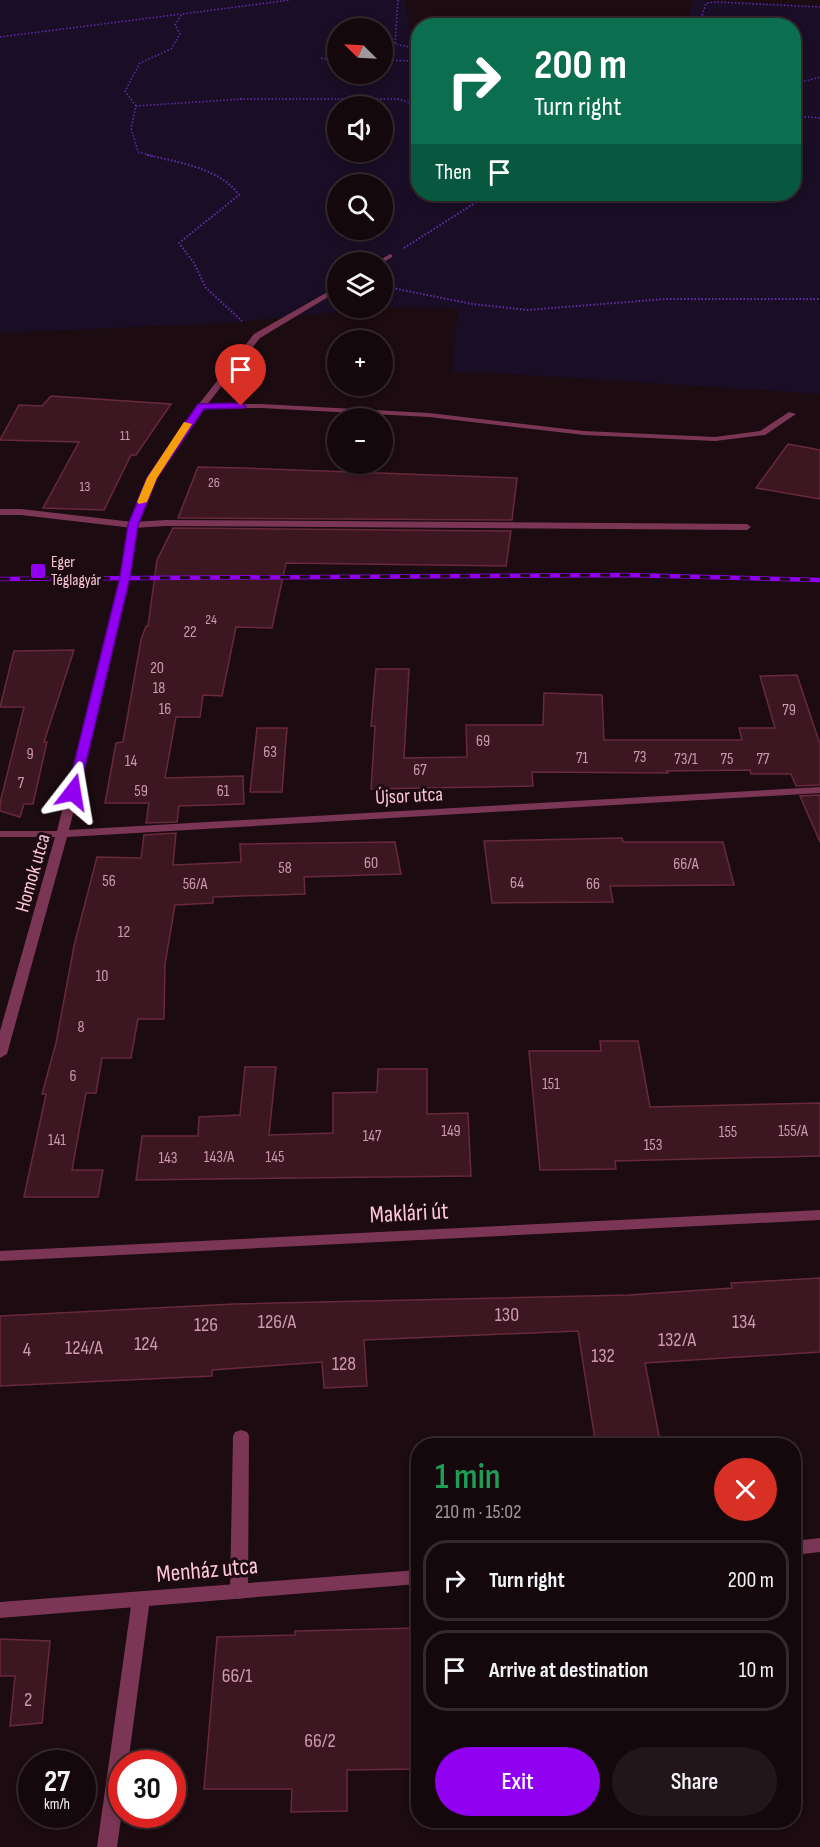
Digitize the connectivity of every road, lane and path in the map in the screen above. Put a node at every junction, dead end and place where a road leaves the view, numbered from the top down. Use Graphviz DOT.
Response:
graph roads {
  1 [pos="290,0"];
  2 [pos="398,0"];
  3 [pos="820,7"];
  4 [pos="182,14"];
  5 [pos="701,18"];
  6 [pos="0,38"];
  7 [pos="411,48"];
  8 [pos="321,58"];
  9 [pos="327,59"];
  10 [pos="393,60"];
  11 [pos="411,61"];
  12 [pos="820,77"];
  13 [pos="801,82"];
  14 [pos="228,99"];
  15 [pos="243,99"];
  16 [pos="411,103"];
  17 [pos="136,106"];
  18 [pos="801,117"];
  19 [pos="820,118"];
  20 [pos="478,201"];
  21 [pos="393,254"];
  22 [pos="393,288"];
  23 [pos="327,295"];
  24 [pos="820,299"];
  25 [pos="253,340"];
  26 [pos="201,406"];
  27 [pos="792,414"];
  28 [pos="0,512"];
  29 [pos="133,525"];
  30 [pos="747,527"];
  31 [pos="820,790"];
  32 [pos="0,834"];
  33 [pos="62,834"];
  34 [pos="0,1054"];
  35 [pos="820,1215"];
  36 [pos="0,1256"];
  37 [pos="241,1436"];
  38 [pos="820,1545"];
  39 [pos="801,1547"];
  40 [pos="411,1578"];
  41 [pos="239,1592"];
  42 [pos="141,1599"];
  43 [pos="0,1610"];
  44 [pos="107,1847"];
  1 -- 4 [label="path"];
  2 -- 7 [label="path"];
  3 -- 5 [label="path"];
  4 -- 6 [label="path"];
  4 -- 17 [label="path"];
  8 -- 9 [label="path"];
  10 -- 11 [label="path"];
  12 -- 13 [label="path"];
  14 -- 15 [label="path"];
  15 -- 16 [label="path"];
  15 -- 17 [label="path"];
  17 -- 25 [label="path"];
  18 -- 19 [label="path"];
  20 -- 21 [label="path"];
  22 -- 24 [label="path"];
  23 -- 25 [label="street"];
  25 -- 26 [label="street, Homok utca"];
  26 -- 27 [label="street"];
  26 -- 29 [label="street, Homok utca"];
  28 -- 29 [label="street"];
  29 -- 30 [label="street"];
  29 -- 33 [label="street, Homok utca"];
  31 -- 33 [label="street, Újsor utca"];
  32 -- 33 [label="street, Újsor utca"];
  33 -- 34 [label="street, Homok utca"];
  35 -- 36 [label="street, Maklári út"];
  37 -- 41 [label="street"];
  38 -- 39 [label="street"];
  40 -- 41 [label="street, Menház utca"];
  41 -- 42 [label="street, Menház utca"];
  42 -- 43 [label="street, Menház utca"];
  42 -- 44 [label="street"];
}
